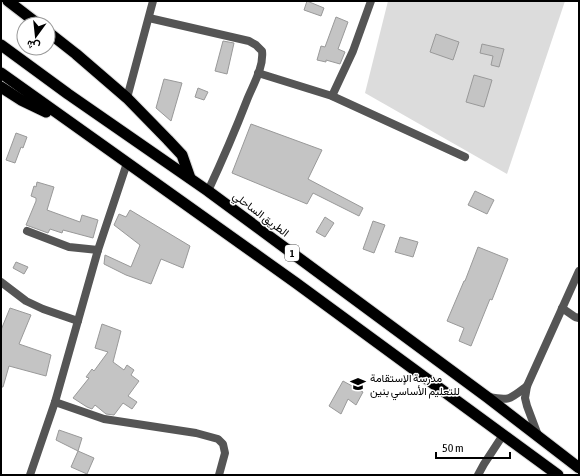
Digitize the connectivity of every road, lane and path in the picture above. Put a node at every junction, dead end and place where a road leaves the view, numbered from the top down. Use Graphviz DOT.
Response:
graph roads {
  1 [pos="8,1"];
  2 [pos="153,1"];
  3 [pos="372,1"];
  4 [pos="28,16"];
  5 [pos="149,18"];
  6 [pos="56,38"];
  7 [pos="1,45"];
  8 [pos="1,73"];
  9 [pos="258,73"];
  10 [pos="1,87"];
  11 [pos="332,96"];
  12 [pos="127,98"];
  13 [pos="71,124"];
  14 [pos="465,157"];
  15 [pos="127,163"];
  16 [pos="190,178"];
  17 [pos="208,191"];
  18 [pos="27,231"];
  19 [pos="98,250"];
  20 [pos="579,271"];
  21 [pos="1,282"];
  22 [pos="562,308"];
  23 [pos="579,318"];
  24 [pos="78,321"];
  25 [pos="527,386"];
  26 [pos="487,396"];
  27 [pos="56,402"];
  28 [pos="503,435"];
  29 [pos="539,438"];
  30 [pos="579,468"];
  31 [pos="30,475"];
  32 [pos="219,475"];
  33 [pos="478,475"];
  34 [pos="558,475"];
  1 -- 4 [label="highway"];
  2 -- 5 [label="street"];
  3 -- 11 [label="street"];
  5 -- 9 [label="street"];
  5 -- 12 [label="street"];
  6 -- 12 [label="highway"];
  7 -- 16 [label="highway, الطريق الساحلي / 1"];
  8 -- 13 [label="highway"];
  9 -- 11 [label="street"];
  9 -- 17 [label="street"];
  10 -- 13 [label="highway"];
  11 -- 14 [label="street"];
  12 -- 16 [label="highway"];
  13 -- 15 [label="highway"];
  15 -- 19 [label="street"];
  15 -- 28 [label="highway"];
  16 -- 17 [label="highway, الطريق الساحلي / 1"];
  17 -- 26 [label="highway, الطريق الساحلي / 1"];
  18 -- 19 [label="street"];
  19 -- 24 [label="street"];
  20 -- 22 [label="street"];
  21 -- 24 [label="street"];
  22 -- 23 [label="street"];
  22 -- 25 [label="street"];
  24 -- 27 [label="street"];
  25 -- 26 [label="street"];
  25 -- 29 [label="street"];
  26 -- 29 [label="highway, الطريق الساحلي / 1"];
  27 -- 31 [label="street"];
  27 -- 32 [label="street"];
  28 -- 33 [label="street"];
  28 -- 34 [label="highway"];
  29 -- 30 [label="highway, الطريق الساحلي / 1"];
}
